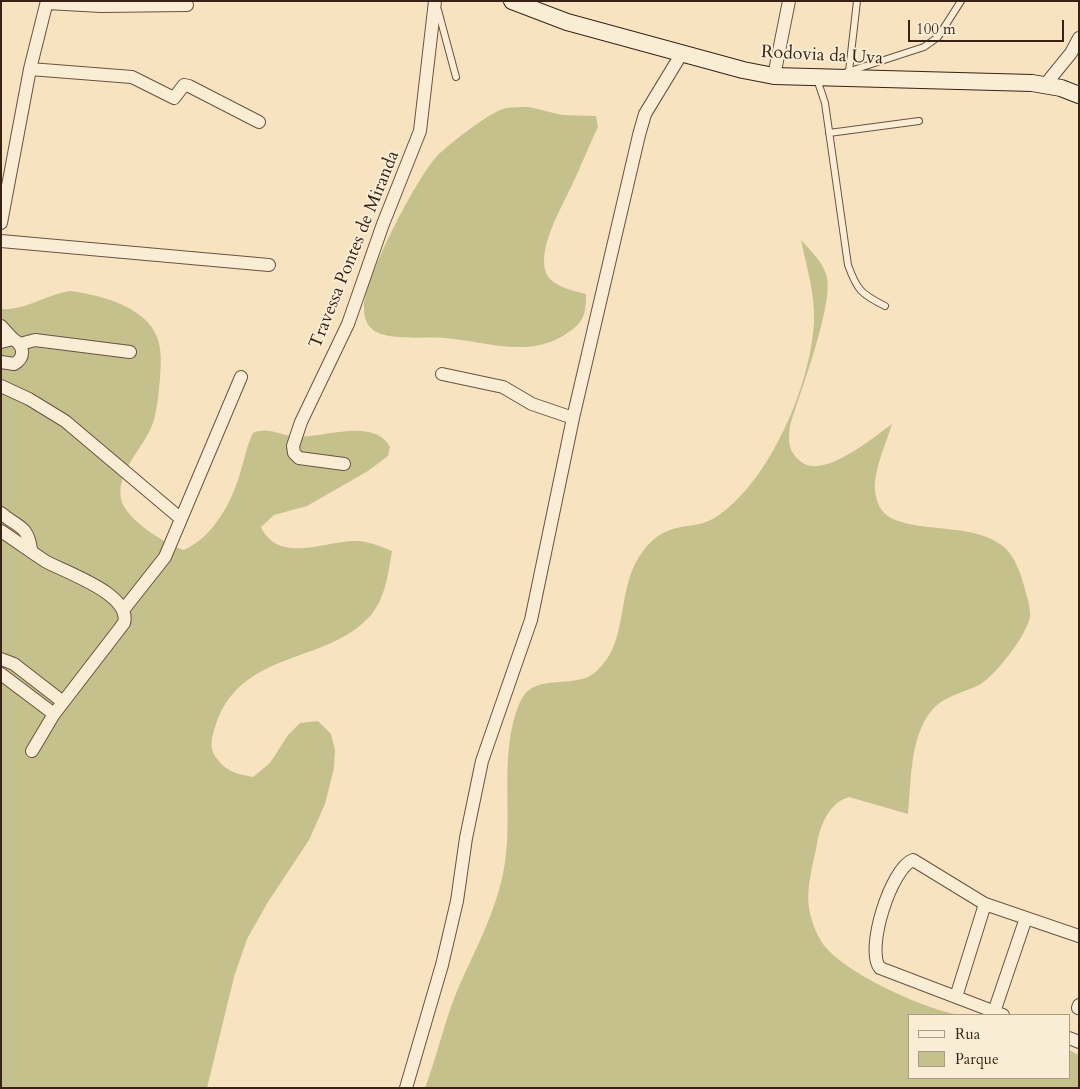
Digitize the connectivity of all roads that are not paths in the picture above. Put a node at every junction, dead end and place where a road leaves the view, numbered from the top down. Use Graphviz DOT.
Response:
graph roads {
  1 [pos="512,1"];
  2 [pos="857,1"];
  3 [pos="961,1"];
  4 [pos="47,2"];
  5 [pos="435,2"];
  6 [pos="790,2"];
  7 [pos="187,5"];
  8 [pos="1079,38"];
  9 [pos="682,53"];
  10 [pos="30,69"];
  11 [pos="849,71"];
  12 [pos="774,76"];
  13 [pos="456,77"];
  14 [pos="821,78"];
  15 [pos="1046,85"];
  16 [pos="1079,95"];
  17 [pos="919,121"];
  18 [pos="259,122"];
  19 [pos="829,133"];
  20 [pos="1,223"];
  21 [pos="1,241"];
  22 [pos="269,265"];
  23 [pos="885,306"];
  24 [pos="1,326"];
  25 [pos="12,342"];
  26 [pos="130,352"];
  27 [pos="1,363"];
  28 [pos="442,374"];
  29 [pos="241,377"];
  30 [pos="1,386"];
  31 [pos="573,418"];
  32 [pos="344,464"];
  33 [pos="1,514"];
  34 [pos="180,518"];
  35 [pos="1,530"];
  36 [pos="30,549"];
  37 [pos="124,609"];
  38 [pos="1,659"];
  39 [pos="1,674"];
  40 [pos="64,702"];
  41 [pos="54,714"];
  42 [pos="32,751"];
  43 [pos="985,904"];
  44 [pos="1026,918"];
  45 [pos="1079,936"];
  46 [pos="956,997"];
  47 [pos="999,1014"];
  48 [pos="406,1088"];
  1 -- 9 [label="street, Rodovia da Uva"];
  2 -- 11 [label="lane"];
  3 -- 11 [label="lane"];
  4 -- 7 [label="street"];
  4 -- 10 [label="street"];
  5 -- 13 [label="lane"];
  5 -- 32 [label="street, Travessa Pontes de Miranda"];
  6 -- 12 [label="street"];
  8 -- 15 [label="street"];
  9 -- 12 [label="street, Rodovia da Uva"];
  9 -- 31 [label="street"];
  10 -- 18 [label="street"];
  10 -- 20 [label="street"];
  11 -- 14 [label="lane"];
  12 -- 14 [label="street, Rodovia da Uva"];
  14 -- 15 [label="street, Rodovia da Uva"];
  14 -- 19 [label="lane"];
  15 -- 16 [label="street, Rodovia da Uva"];
  17 -- 19 [label="lane"];
  19 -- 23 [label="lane"];
  21 -- 22 [label="street"];
  24 -- 25 [label="street"];
  25 -- 26 [label="street"];
  25 -- 27 [label="street"];
  28 -- 31 [label="street"];
  29 -- 34 [label="street"];
  30 -- 34 [label="street"];
  31 -- 48 [label="street"];
  33 -- 36 [label="street"];
  34 -- 37 [label="street"];
  35 -- 36 [label="street"];
  36 -- 37 [label="street"];
  37 -- 40 [label="street"];
  38 -- 40 [label="street"];
  39 -- 41 [label="street"];
  40 -- 41 [label="street"];
  41 -- 42 [label="street"];
  43 -- 44 [label="street"];
  43 -- 46 [label="street"];
  43 -- 46 [label="street"];
  44 -- 45 [label="street"];
  44 -- 47 [label="street"];
  46 -- 47 [label="street"];
}
